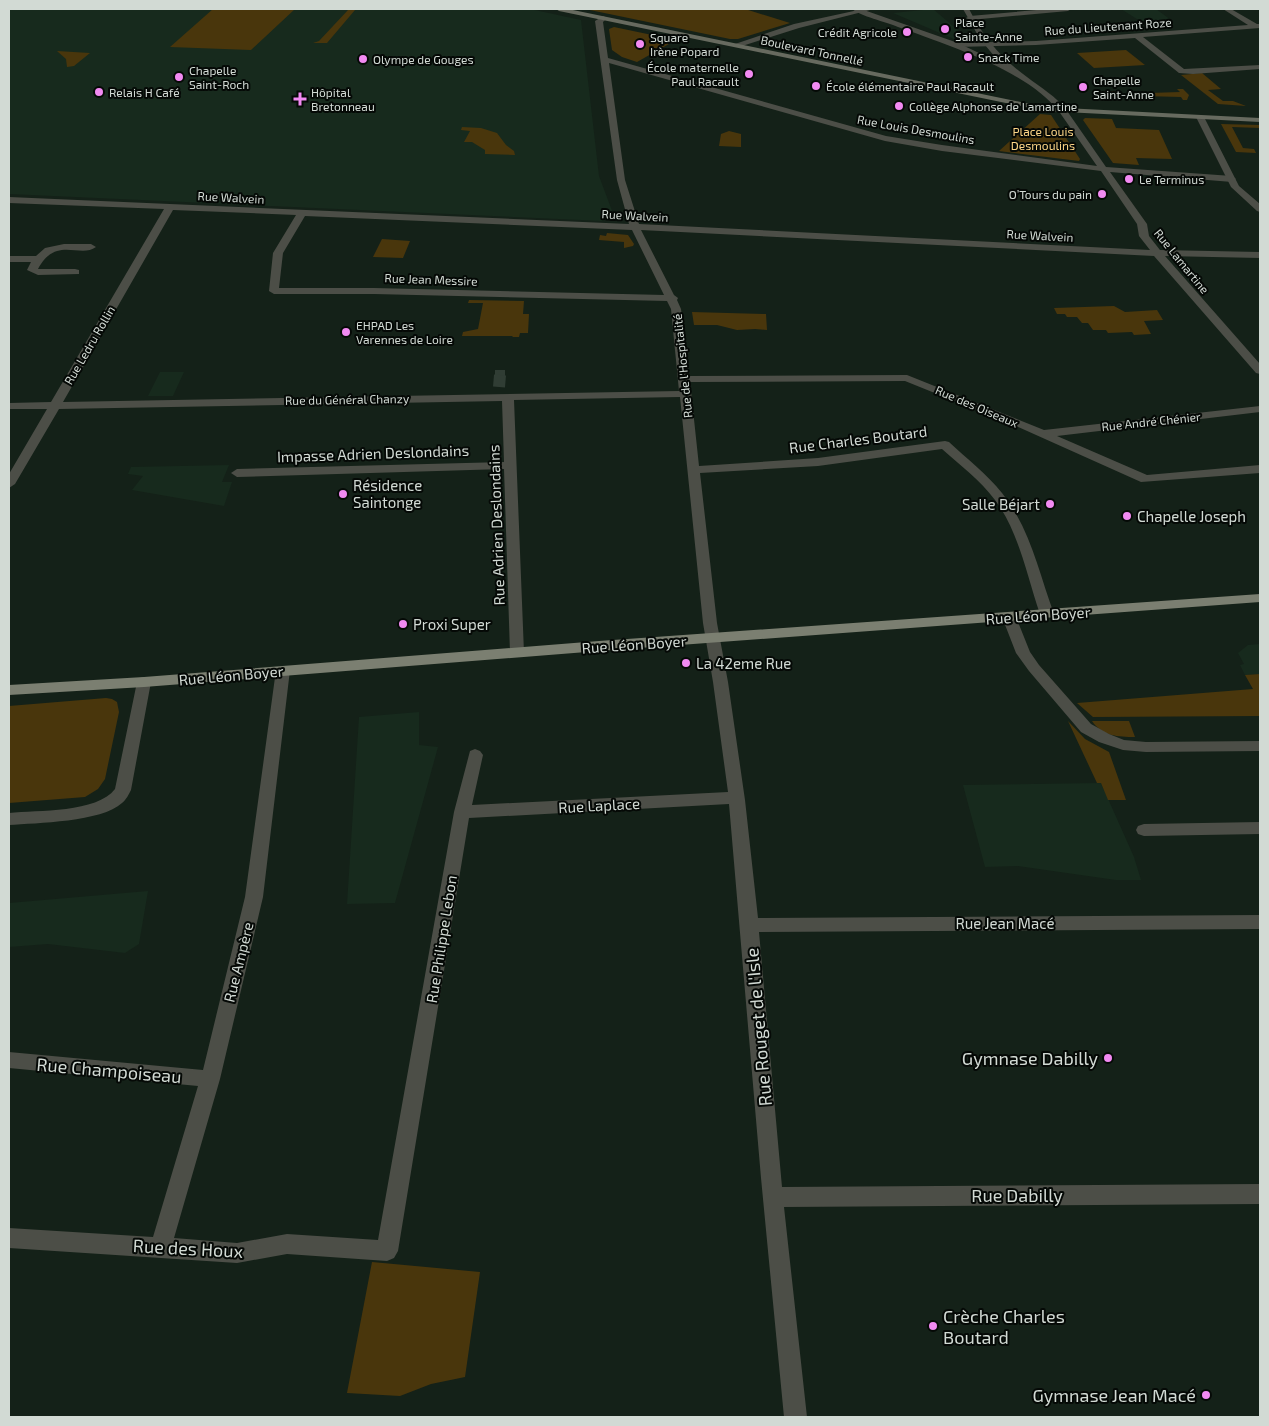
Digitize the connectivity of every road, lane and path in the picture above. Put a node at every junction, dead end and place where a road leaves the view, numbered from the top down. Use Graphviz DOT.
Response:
graph roads {
  1 [pos="559,9"];
  2 [pos="871,9"];
  3 [pos="958,9"];
  4 [pos="966,9"];
  5 [pos="1068,9"];
  6 [pos="1226,9"];
  7 [pos="858,10"];
  8 [pos="876,12"];
  9 [pos="603,18"];
  10 [pos="970,18"];
  11 [pos="1258,27"];
  12 [pos="1136,35"];
  13 [pos="988,44"];
  14 [pos="955,45"];
  15 [pos="736,46"];
  16 [pos="604,59"];
  17 [pos="1260,67"];
  18 [pos="1013,71"];
  19 [pos="1062,110"];
  20 [pos="1200,117"];
  21 [pos="1260,120"];
  22 [pos="1102,169"];
  23 [pos="1232,180"];
  24 [pos="9,200"];
  25 [pos="170,206"];
  26 [pos="1260,208"];
  27 [pos="302,213"];
  28 [pos="635,227"];
  29 [pos="91,247"];
  30 [pos="1157,253"];
  31 [pos="1260,255"];
  32 [pos="9,259"];
  33 [pos="37,259"];
  34 [pos="75,272"];
  35 [pos="672,298"];
  36 [pos="1260,371"];
  37 [pos="683,379"];
  38 [pos="685,394"];
  39 [pos="508,396"];
  40 [pos="54,405"];
  41 [pos="9,406"];
  42 [pos="1260,409"];
  43 [pos="1041,434"];
  44 [pos="510,465"];
  45 [pos="1260,468"];
  46 [pos="693,470"];
  47 [pos="237,473"];
  48 [pos="9,484"];
  49 [pos="1260,598"];
  50 [pos="1047,614"];
  51 [pos="1009,617"];
  52 [pos="713,638"];
  53 [pos="517,653"];
  54 [pos="283,670"];
  55 [pos="144,682"];
  56 [pos="9,690"];
  57 [pos="1260,746"];
  58 [pos="475,755"];
  59 [pos="736,798"];
  60 [pos="462,812"];
  61 [pos="9,819"];
  62 [pos="1260,828"];
  63 [pos="1144,830"];
  64 [pos="1260,922"];
  65 [pos="750,925"];
  66 [pos="9,1060"];
  67 [pos="210,1079"];
  68 [pos="410,1124"];
  69 [pos="1260,1194"];
  70 [pos="774,1196"];
  71 [pos="9,1238"];
  72 [pos="161,1247"];
  73 [pos="796,1417"];
  1 -- 9 [label="main road, Boulevard Tonnellé"];
  2 -- 7 [label="street"];
  3 -- 10 [label="street"];
  4 -- 10 [label="street"];
  5 -- 10 [label="street"];
  6 -- 11 [label="street"];
  7 -- 8 [label="street"];
  7 -- 15 [label="street"];
  8 -- 14 [label="street"];
  9 -- 15 [label="main road, Boulevard Tonnellé"];
  9 -- 16 [label="street, Rue de l'Hospitalité"];
  10 -- 13 [label="street"];
  11 -- 12 [label="street, Rue du Lieutenant Roze"];
  12 -- 13 [label="street, Rue du Lieutenant Roze"];
  12 -- 17 [label="street"];
  13 -- 14 [label="street"];
  13 -- 18 [label="street"];
  14 -- 18 [label="street"];
  15 -- 19 [label="main road, Boulevard Tonnellé"];
  16 -- 22 [label="street, Rue Louis Desmoulins"];
  16 -- 28 [label="street, Rue de l'Hospitalité"];
  18 -- 19 [label="street"];
  19 -- 20 [label="main road, Boulevard Tonnellé"];
  19 -- 22 [label="street, Rue Lamartine"];
  20 -- 21 [label="main road, Boulevard Tonnellé"];
  20 -- 23 [label="street"];
  22 -- 23 [label="street, Rue Louis Desmoulins"];
  22 -- 30 [label="street, Rue Lamartine"];
  23 -- 26 [label="street"];
  24 -- 25 [label="street, Rue Walvein"];
  25 -- 27 [label="street, Rue Walvein"];
  25 -- 40 [label="street, Rue Ledru Rollin"];
  27 -- 28 [label="street, Rue Walvein"];
  27 -- 35 [label="street, Rue Jean Messire"];
  28 -- 30 [label="street, Rue Walvein"];
  28 -- 35 [label="street, Rue de l'Hospitalité"];
  29 -- 33 [label="street"];
  30 -- 31 [label="street, Rue Walvein"];
  30 -- 36 [label="street, Rue Lamartine"];
  32 -- 33 [label="street"];
  33 -- 34 [label="street"];
  35 -- 37 [label="street, Rue de l'Hospitalité"];
  37 -- 38 [label="street, Rue de l'Hospitalité"];
  37 -- 43 [label="street, Rue des Oiseaux"];
  38 -- 39 [label="street, Rue du Général Chanzy"];
  38 -- 46 [label="street, Rue de l'Hospitalité"];
  39 -- 40 [label="street, Rue du Général Chanzy"];
  39 -- 44 [label="street, Rue Adrien Deslondains"];
  40 -- 41 [label="street, Rue du Général Chanzy"];
  40 -- 48 [label="street, Rue Ledru Rollin"];
  42 -- 43 [label="street, Rue André Chénier"];
  43 -- 45 [label="street, Rue des Oiseaux"];
  44 -- 47 [label="street, Impasse Adrien Deslondains"];
  44 -- 53 [label="street, Rue Adrien Deslondains"];
  46 -- 50 [label="street, Rue Charles Boutard"];
  46 -- 52 [label="street, Rue de l'Hospitalité"];
  49 -- 50 [label="main road, Rue Léon Boyer"];
  50 -- 51 [label="main road, Rue Léon Boyer"];
  51 -- 52 [label="main road, Rue Léon Boyer"];
  51 -- 57 [label="street"];
  52 -- 53 [label="main road, Rue Léon Boyer"];
  52 -- 59 [label="street, Rue Rouget de l'Isle"];
  53 -- 54 [label="main road, Rue Léon Boyer"];
  54 -- 55 [label="main road, Rue Léon Boyer"];
  54 -- 67 [label="street, Rue Ampère"];
  55 -- 56 [label="main road, Rue Léon Boyer"];
  55 -- 61 [label="street"];
  58 -- 60 [label="street, Rue Philippe Lebon"];
  59 -- 60 [label="street, Rue Laplace"];
  59 -- 65 [label="street, Rue Rouget de l'Isle"];
  60 -- 68 [label="street, Rue Philippe Lebon"];
  62 -- 63 [label="street"];
  64 -- 65 [label="street, Rue Jean Macé"];
  65 -- 70 [label="street, Rue Rouget de l'Isle"];
  66 -- 67 [label="street, Rue Champoiseau"];
  67 -- 72 [label="street, Rue Ampère"];
  68 -- 72 [label="street, Rue des Houx"];
  69 -- 70 [label="street, Rue Dabilly"];
  70 -- 73 [label="street, Rue Rouget de l'Isle"];
  71 -- 72 [label="street, Rue des Houx"];
}
